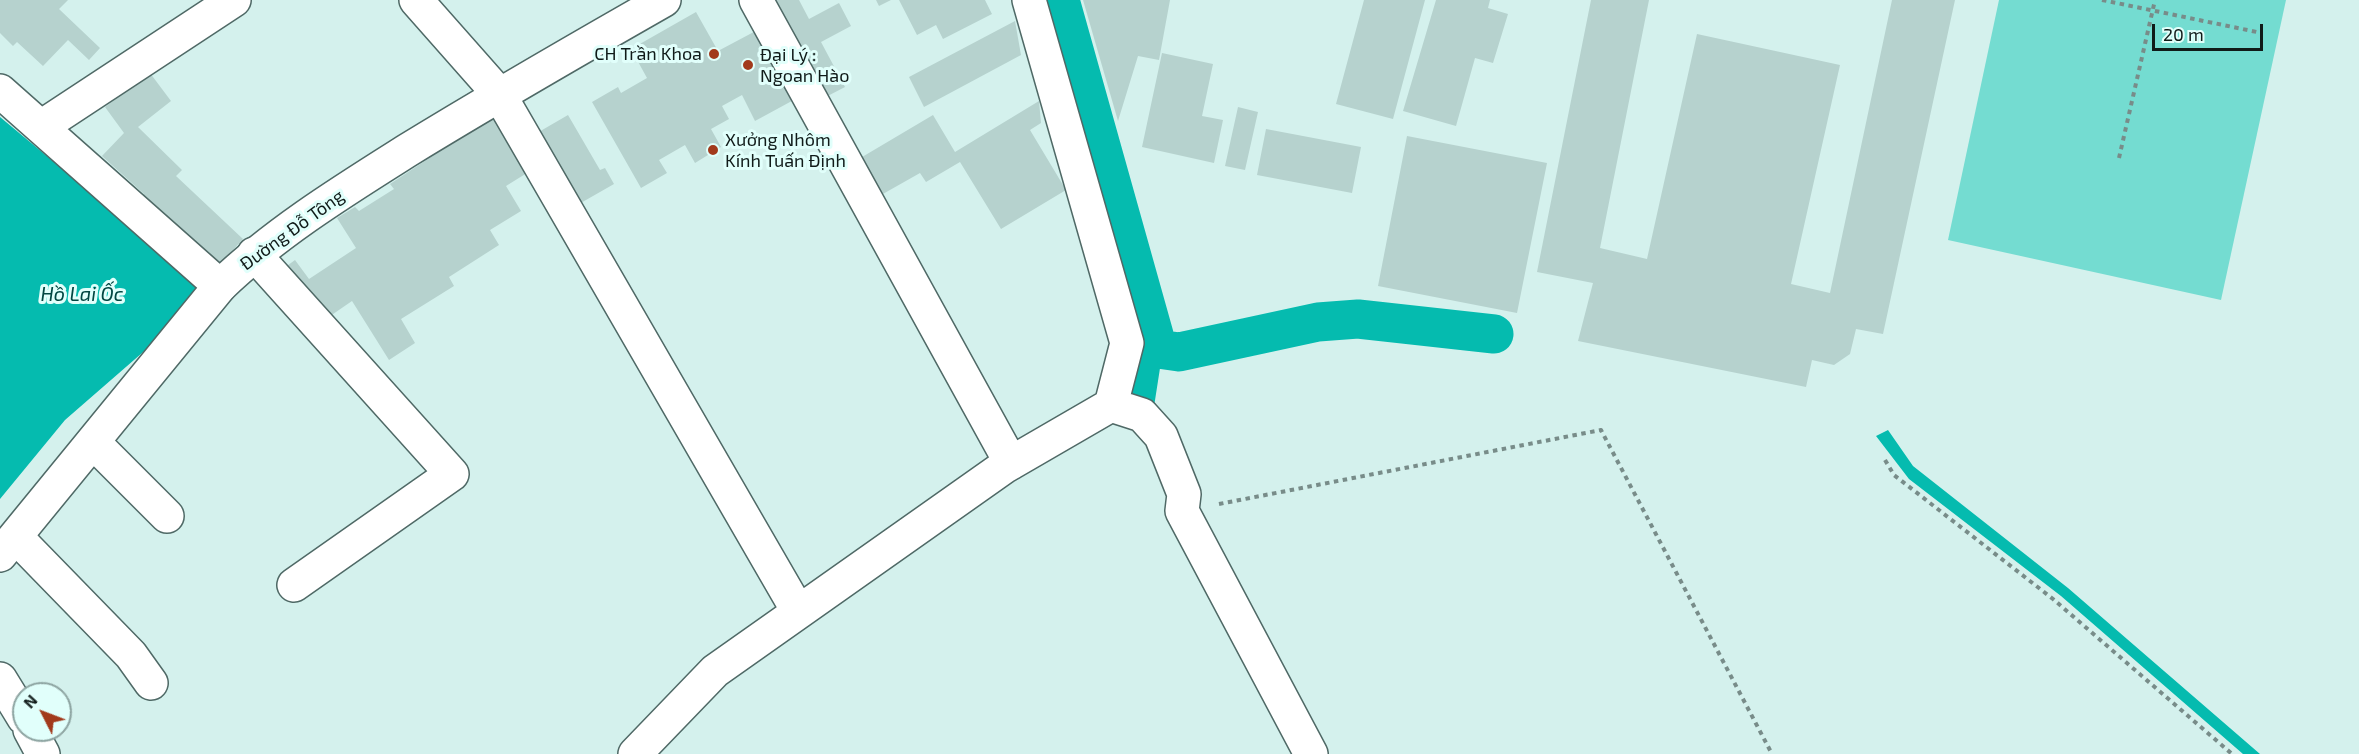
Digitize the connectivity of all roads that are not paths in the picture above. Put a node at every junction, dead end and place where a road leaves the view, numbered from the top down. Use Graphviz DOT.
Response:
graph roads {
  1 [pos="234,0"];
  2 [pos="416,0"];
  3 [pos="664,0"];
  4 [pos="756,0"];
  5 [pos="1029,0"];
  6 [pos="0,91"];
  7 [pos="500,94"];
  8 [pos="41,127"];
  9 [pos="254,254"];
  10 [pos="220,286"];
  11 [pos="1111,405"];
  12 [pos="93,442"];
  13 [pos="1011,463"];
  14 [pos="167,516"];
  15 [pos="8,546"];
  16 [pos="294,585"];
  17 [pos="798,610"];
  18 [pos="0,679"];
  19 [pos="151,683"];
  20 [pos="12,698"];
  21 [pos="635,754"];
  22 [pos="1311,754"];
  1 -- 8 [label="street"];
  2 -- 7 [label="street"];
  3 -- 7 [label="street, Đường Đỗ Tông"];
  4 -- 13 [label="street"];
  5 -- 11 [label="street"];
  6 -- 8 [label="street"];
  7 -- 9 [label="street, Đường Đỗ Tông"];
  7 -- 17 [label="street"];
  8 -- 10 [label="street"];
  9 -- 10 [label="street, Đường Đỗ Tông"];
  9 -- 16 [label="street"];
  10 -- 12 [label="street, Đường Đỗ Tông"];
  11 -- 13 [label="street"];
  11 -- 22 [label="street"];
  12 -- 14 [label="street"];
  12 -- 15 [label="street, Đường Đỗ Tông"];
  13 -- 17 [label="street"];
  15 -- 19 [label="street"];
  17 -- 21 [label="street"];
  18 -- 20 [label="street"];
}
